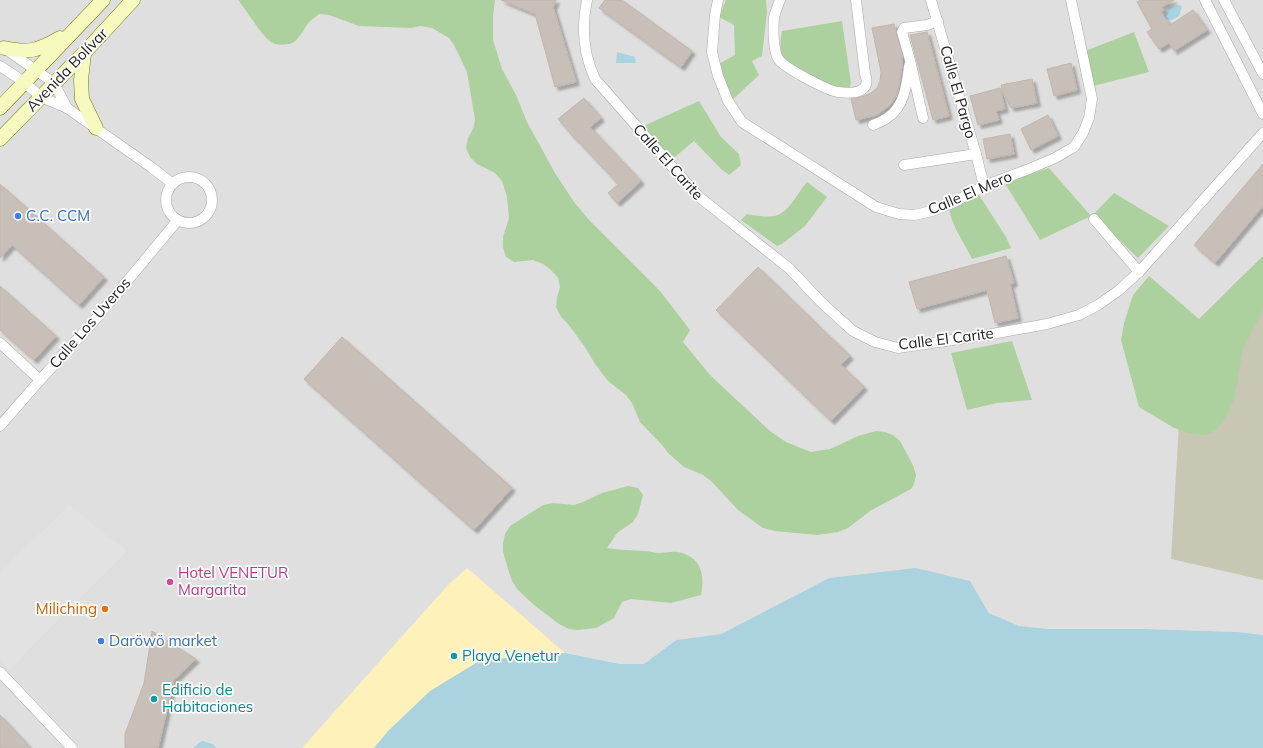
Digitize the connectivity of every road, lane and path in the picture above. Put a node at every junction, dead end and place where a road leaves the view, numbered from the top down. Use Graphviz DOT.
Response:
graph roads {
  1 [pos="103,0"];
  2 [pos="133,0"];
  3 [pos="587,0"];
  4 [pos="718,0"];
  5 [pos="780,0"];
  6 [pos="856,0"];
  7 [pos="931,0"];
  8 [pos="1071,0"];
  9 [pos="1205,0"];
  10 [pos="1224,0"];
  11 [pos="938,22"];
  12 [pos="74,30"];
  13 [pos="2,46"];
  14 [pos="84,53"];
  15 [pos="910,60"];
  16 [pos="0,66"];
  17 [pos="36,69"];
  18 [pos="1263,74"];
  19 [pos="24,82"];
  20 [pos="54,83"];
  21 [pos="41,97"];
  22 [pos="0,108"];
  23 [pos="67,108"];
  24 [pos="1263,114"];
  25 [pos="923,118"];
  26 [pos="873,125"];
  27 [pos="96,128"];
  28 [pos="1263,133"];
  29 [pos="0,139"];
  30 [pos="976,154"];
  31 [pos="904,165"];
  32 [pos="173,184"];
  33 [pos="984,186"];
  34 [pos="1094,219"];
  35 [pos="178,220"];
  36 [pos="1139,272"];
  37 [pos="0,342"];
  38 [pos="40,380"];
  39 [pos="0,426"];
  40 [pos="0,672"];
  41 [pos="72,748"];
  1 -- 12 [label="street, Avenida Bolívar"];
  2 -- 14 [label="street, Avenida Bolívar"];
  3 -- 36 [label="street, Calle El Carite"];
  4 -- 33 [label="street, Calle El Mero"];
  5 -- 6 [label="street"];
  7 -- 11 [label="street, Calle El Pargo"];
  8 -- 33 [label="street, Calle El Mero"];
  9 -- 24 [label="street"];
  10 -- 18 [label="street"];
  11 -- 15 [label="street"];
  11 -- 30 [label="street, Calle El Pargo"];
  12 -- 13 [label="street"];
  12 -- 17 [label="street, Avenida Bolívar"];
  13 -- 17 [label="street"];
  14 -- 20 [label="street, Avenida Bolívar"];
  14 -- 27 [label="street"];
  15 -- 25 [label="street"];
  15 -- 26 [label="street"];
  16 -- 19 [label="street"];
  17 -- 19 [label="street, Avenida Bolívar"];
  17 -- 20 [label="street"];
  19 -- 21 [label="street"];
  19 -- 22 [label="street, Avenida Bolívar"];
  20 -- 21 [label="street, Avenida Bolívar"];
  20 -- 23 [label="street"];
  21 -- 23 [label="street"];
  21 -- 29 [label="street, Avenida Bolívar"];
  23 -- 27 [label="street"];
  27 -- 32 [label="street"];
  28 -- 36 [label="street, Calle El Carite"];
  30 -- 31 [label="street"];
  30 -- 33 [label="street, Calle El Pargo"];
  32 -- 35 [label="street"];
  32 -- 35 [label="street"];
  34 -- 36 [label="street"];
  35 -- 38 [label="street, Calle Los Uveros"];
  37 -- 38 [label="street"];
  38 -- 39 [label="street, Calle Los Uveros"];
  40 -- 41 [label="street"];
}
